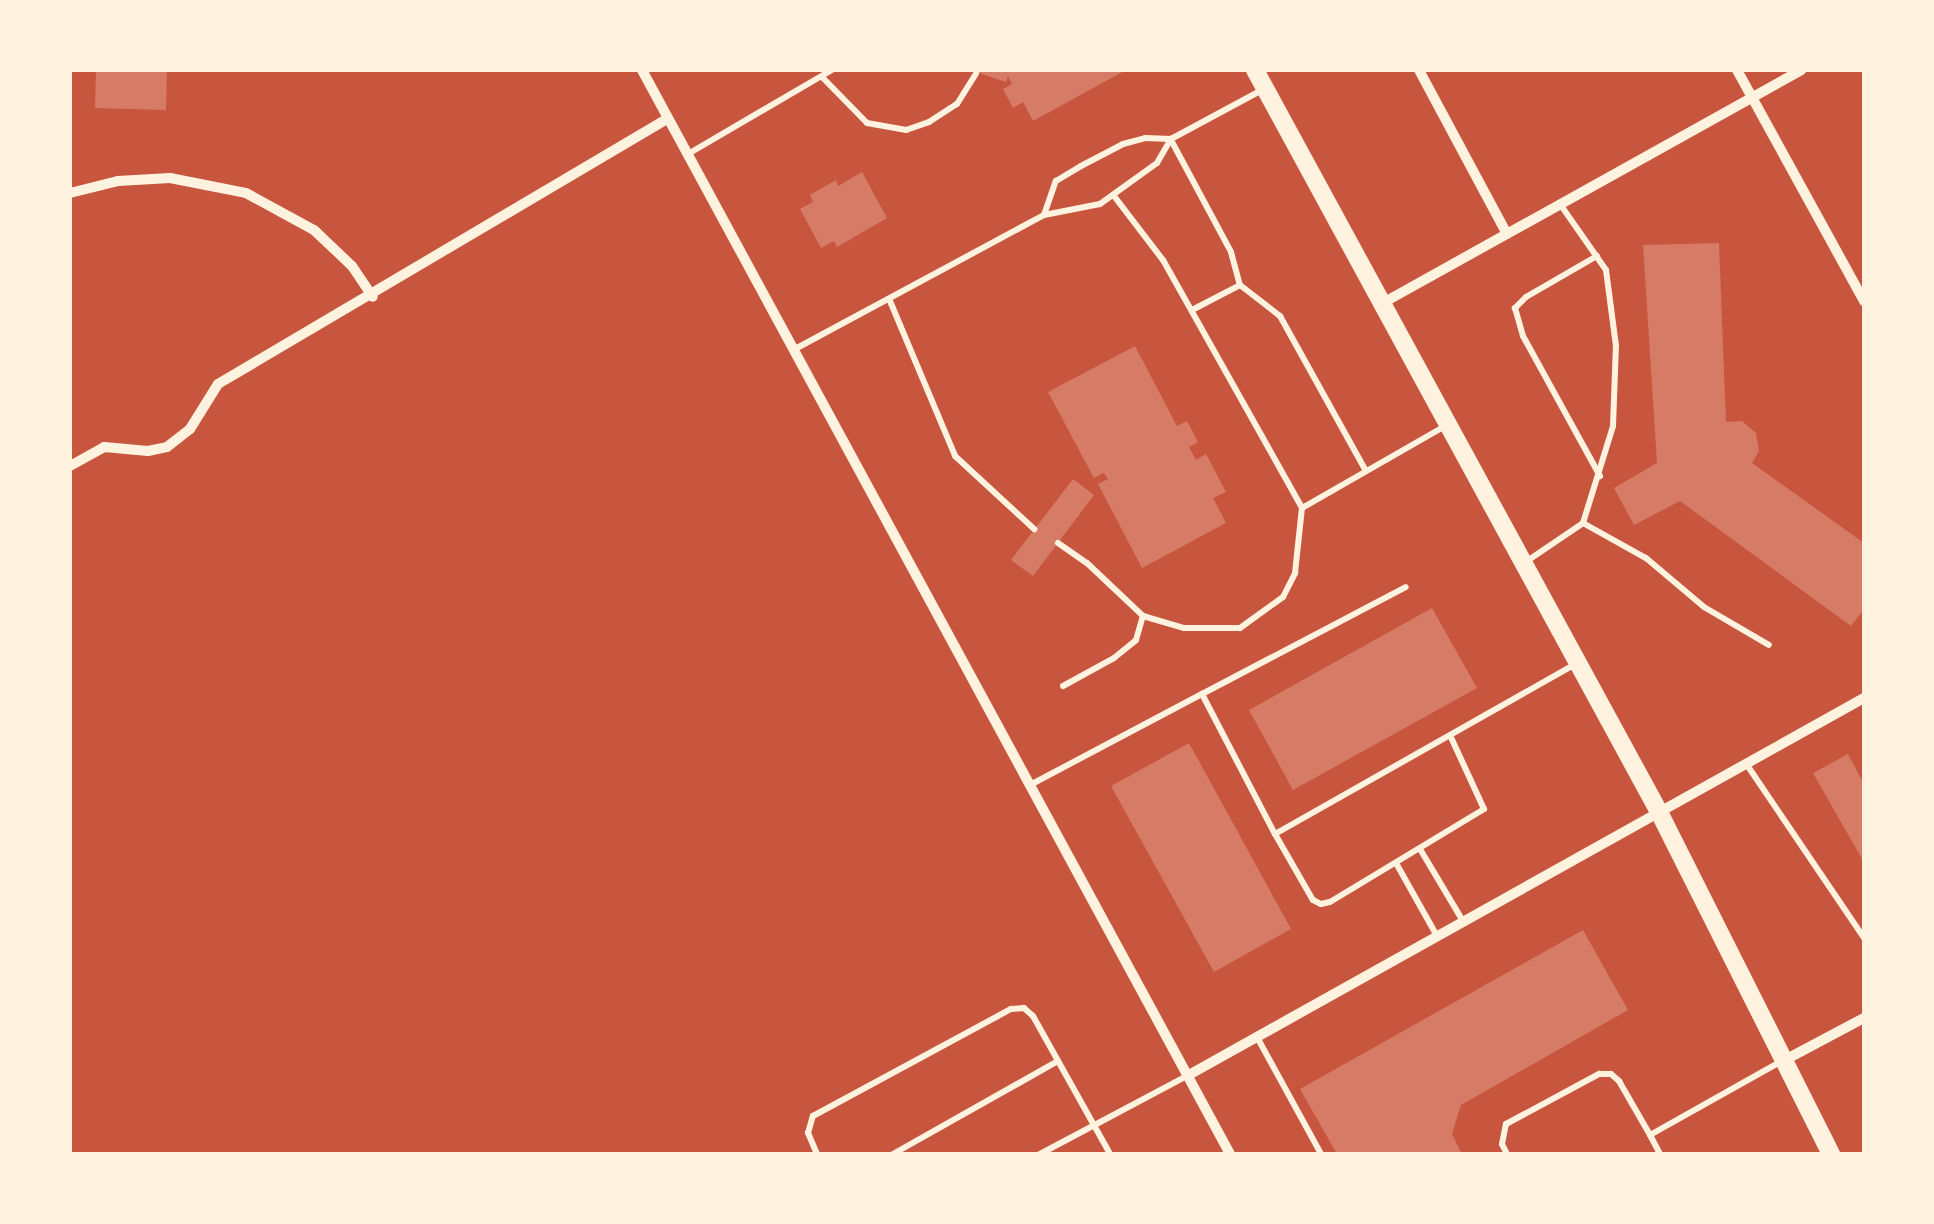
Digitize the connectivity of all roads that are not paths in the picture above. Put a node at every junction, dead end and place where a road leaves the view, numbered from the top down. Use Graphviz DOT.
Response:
graph roads {
  1 [pos="642,70"];
  2 [pos="832,70"];
  3 [pos="1255,70"];
  4 [pos="1419,70"];
  5 [pos="1736,70"];
  6 [pos="1802,70"];
  7 [pos="976,73"];
  8 [pos="823,78"];
  9 [pos="1265,88"];
  10 [pos="1752,98"];
  11 [pos="667,119"];
  12 [pos="1171,139"];
  13 [pos="687,155"];
  14 [pos="70,193"];
  15 [pos="1114,196"];
  16 [pos="1560,204"];
  17 [pos="1044,215"];
  18 [pos="1507,234"];
  19 [pos="1597,256"];
  20 [pos="1240,285"];
  21 [pos="373,296"];
  22 [pos="1864,300"];
  23 [pos="890,302"];
  24 [pos="1381,304"];
  25 [pos="1192,310"];
  26 [pos="795,349"];
  27 [pos="1448,425"];
  28 [pos="70,466"];
  29 [pos="1366,470"];
  30 [pos="1600,476"];
  31 [pos="1302,508"];
  32 [pos="1583,523"];
  33 [pos="1034,529"];
  34 [pos="1058,543"];
  35 [pos="1523,564"];
  36 [pos="1406,587"];
  37 [pos="1143,616"];
  38 [pos="1769,646"];
  39 [pos="1578,663"];
  40 [pos="1063,686"];
  41 [pos="1202,694"];
  42 [pos="1862,704"];
  43 [pos="1450,735"];
  44 [pos="1746,764"];
  45 [pos="1030,785"];
  46 [pos="1658,812"];
  47 [pos="1276,834"];
  48 [pos="1420,849"];
  49 [pos="1396,863"];
  50 [pos="1463,922"];
  51 [pos="1437,936"];
  52 [pos="1864,938"];
  53 [pos="1864,1018"];
  54 [pos="1257,1037"];
  55 [pos="1058,1061"];
  56 [pos="1783,1061"];
  57 [pos="1187,1076"];
  58 [pos="1093,1124"];
  59 [pos="1650,1135"];
  60 [pos="817,1154"];
  61 [pos="893,1154"];
  62 [pos="1040,1154"];
  63 [pos="1110,1154"];
  64 [pos="1230,1154"];
  65 [pos="1321,1154"];
  66 [pos="1507,1154"];
  67 [pos="1660,1154"];
  68 [pos="1830,1154"];
  1 -- 11 [label="street"];
  2 -- 8 [label="lane"];
  3 -- 9 [label="main road"];
  4 -- 18 [label="street"];
  5 -- 10 [label="street"];
  6 -- 10 [label="street"];
  7 -- 8 [label="lane"];
  8 -- 13 [label="lane"];
  9 -- 12 [label="lane"];
  9 -- 24 [label="main road"];
  10 -- 16 [label="street"];
  10 -- 22 [label="street"];
  11 -- 13 [label="street"];
  11 -- 21 [label="street"];
  12 -- 15 [label="lane"];
  12 -- 17 [label="lane"];
  12 -- 20 [label="lane"];
  13 -- 26 [label="street"];
  14 -- 21 [label="street"];
  15 -- 17 [label="lane"];
  15 -- 25 [label="lane"];
  16 -- 18 [label="street"];
  16 -- 19 [label="lane"];
  17 -- 23 [label="lane"];
  18 -- 24 [label="street"];
  19 -- 30 [label="lane"];
  19 -- 30 [label="lane"];
  20 -- 25 [label="lane"];
  20 -- 29 [label="lane"];
  21 -- 28 [label="street"];
  23 -- 26 [label="lane"];
  23 -- 33 [label="lane"];
  24 -- 27 [label="main road"];
  25 -- 31 [label="lane"];
  26 -- 45 [label="street"];
  27 -- 29 [label="lane"];
  27 -- 35 [label="main road"];
  29 -- 31 [label="lane"];
  30 -- 32 [label="lane"];
  31 -- 37 [label="lane"];
  32 -- 35 [label="lane"];
  32 -- 38 [label="lane"];
  34 -- 37 [label="lane"];
  35 -- 39 [label="main road"];
  36 -- 41 [label="lane"];
  37 -- 40 [label="lane"];
  39 -- 43 [label="lane"];
  39 -- 46 [label="main road"];
  41 -- 45 [label="lane"];
  41 -- 47 [label="lane"];
  42 -- 44 [label="street"];
  43 -- 47 [label="lane"];
  43 -- 48 [label="lane"];
  44 -- 46 [label="street"];
  44 -- 52 [label="lane"];
  45 -- 57 [label="street"];
  46 -- 50 [label="street"];
  46 -- 56 [label="main road"];
  47 -- 49 [label="lane"];
  48 -- 49 [label="lane"];
  48 -- 50 [label="lane"];
  49 -- 51 [label="lane"];
  50 -- 51 [label="street"];
  51 -- 54 [label="street"];
  53 -- 56 [label="street"];
  54 -- 57 [label="street"];
  54 -- 65 [label="lane"];
  55 -- 58 [label="lane"];
  55 -- 60 [label="lane"];
  55 -- 61 [label="lane"];
  56 -- 59 [label="lane"];
  56 -- 68 [label="main road"];
  57 -- 58 [label="lane"];
  57 -- 64 [label="street"];
  58 -- 62 [label="lane"];
  58 -- 63 [label="lane"];
  59 -- 66 [label="lane"];
  59 -- 67 [label="lane"];
}
